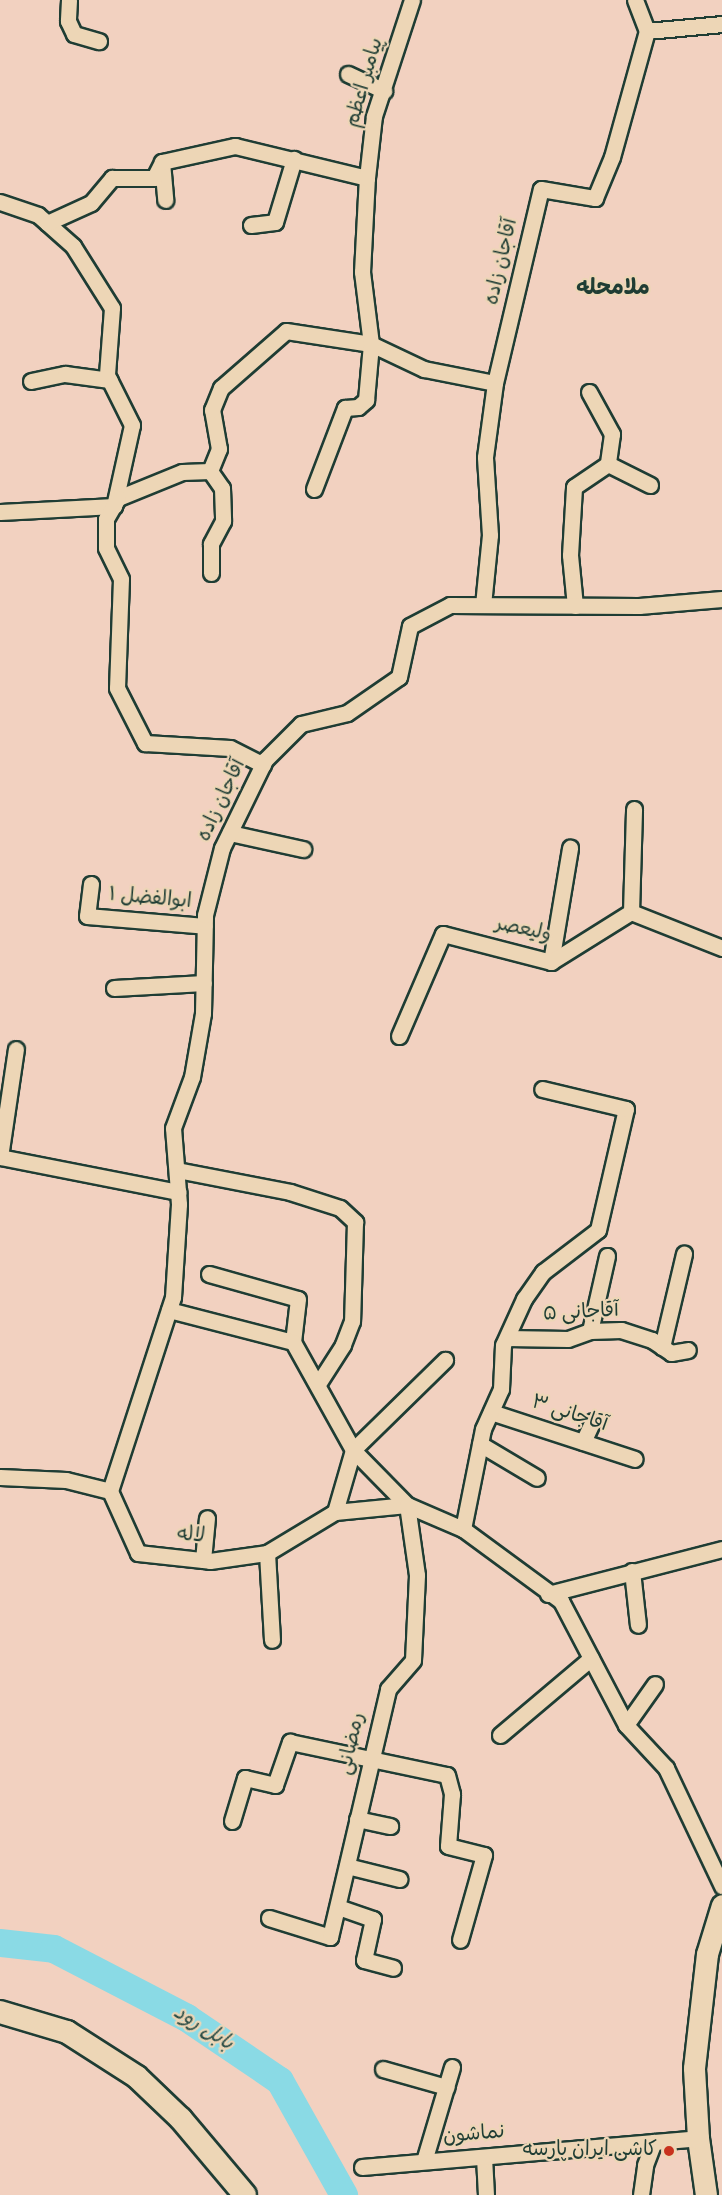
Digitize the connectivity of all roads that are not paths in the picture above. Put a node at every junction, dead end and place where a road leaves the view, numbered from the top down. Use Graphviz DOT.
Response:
graph roads {
  1 [pos="69,0"];
  2 [pos="412,0"];
  3 [pos="635,0"];
  4 [pos="722,24"];
  5 [pos="647,31"];
  6 [pos="99,41"];
  7 [pos="348,74"];
  8 [pos="384,90"];
  9 [pos="294,159"];
  10 [pos="162,162"];
  11 [pos="367,178"];
  12 [pos="165,200"];
  13 [pos="0,202"];
  14 [pos="46,223"];
  15 [pos="251,225"];
  16 [pos="371,344"];
  17 [pos="110,380"];
  18 [pos="31,381"];
  19 [pos="495,383"];
  20 [pos="589,392"];
  21 [pos="608,464"];
  22 [pos="210,471"];
  23 [pos="650,485"];
  24 [pos="314,489"];
  25 [pos="114,506"];
  26 [pos="0,512"];
  27 [pos="211,573"];
  28 [pos="722,599"];
  29 [pos="483,605"];
  30 [pos="575,606"];
  31 [pos="263,765"];
  32 [pos="634,809"];
  33 [pos="230,832"];
  34 [pos="570,848"];
  35 [pos="303,849"];
  36 [pos="91,884"];
  37 [pos="631,912"];
  38 [pos="205,926"];
  39 [pos="722,948"];
  40 [pos="551,962"];
  41 [pos="204,983"];
  42 [pos="114,988"];
  43 [pos="399,1036"];
  44 [pos="16,1049"];
  45 [pos="542,1089"];
  46 [pos="0,1157"];
  47 [pos="177,1170"];
  48 [pos="179,1192"];
  49 [pos="684,1254"];
  50 [pos="607,1256"];
  51 [pos="209,1274"];
  52 [pos="169,1310"];
  53 [pos="590,1331"];
  54 [pos="507,1338"];
  55 [pos="293,1342"];
  56 [pos="662,1347"];
  57 [pos="688,1350"];
  58 [pos="445,1360"];
  59 [pos="318,1384"];
  60 [pos="490,1412"];
  61 [pos="593,1421"];
  62 [pos="582,1442"];
  63 [pos="480,1443"];
  64 [pos="353,1450"];
  65 [pos="635,1459"];
  66 [pos="0,1477"];
  67 [pos="537,1478"];
  68 [pos="110,1491"];
  69 [pos="406,1505"];
  70 [pos="335,1512"];
  71 [pos="207,1518"];
  72 [pos="463,1529"];
  73 [pos="722,1549"];
  74 [pos="267,1553"];
  75 [pos="203,1560"];
  76 [pos="632,1571"];
  77 [pos="548,1594"];
  78 [pos="638,1625"];
  79 [pos="272,1640"];
  80 [pos="591,1658"];
  81 [pos="655,1684"];
  82 [pos="626,1725"];
  83 [pos="500,1735"];
  84 [pos="371,1756"];
  85 [pos="357,1819"];
  86 [pos="232,1821"];
  87 [pos="390,1826"];
  88 [pos="347,1866"];
  89 [pos="399,1879"];
  90 [pos="722,1886"];
  91 [pos="722,1905"];
  92 [pos="338,1907"];
  93 [pos="269,1918"];
  94 [pos="460,1940"];
  95 [pos="393,1968"];
  96 [pos="0,2012"];
  97 [pos="452,2067"];
  98 [pos="383,2069"];
  99 [pos="446,2087"];
  100 [pos="698,2138"];
  101 [pos="654,2142"];
  102 [pos="484,2157"];
  103 [pos="424,2162"];
  104 [pos="362,2167"];
  105 [pos="245,2195"];
  106 [pos="486,2195"];
  107 [pos="641,2195"];
  108 [pos="706,2195"];
  1 -- 6 [label="street"];
  2 -- 8 [label="street, پیامبر اعظم"];
  3 -- 5 [label="street"];
  4 -- 5 [label="street"];
  5 -- 19 [label="street, آقاجان زاده"];
  7 -- 8 [label="street"];
  8 -- 11 [label="street, پیامبر اعظم"];
  9 -- 10 [label="street"];
  9 -- 11 [label="street"];
  9 -- 15 [label="street"];
  10 -- 12 [label="street"];
  10 -- 14 [label="street"];
  11 -- 16 [label="street, پیامبر اعظم"];
  13 -- 14 [label="street"];
  14 -- 17 [label="street"];
  16 -- 19 [label="street"];
  16 -- 22 [label="street"];
  16 -- 24 [label="street, پیامبر اعظم"];
  17 -- 18 [label="street"];
  17 -- 25 [label="street"];
  19 -- 29 [label="street, آقاجان زاده"];
  20 -- 21 [label="street"];
  21 -- 23 [label="street"];
  21 -- 30 [label="street"];
  22 -- 25 [label="street"];
  22 -- 27 [label="street"];
  25 -- 26 [label="street"];
  25 -- 31 [label="street"];
  28 -- 30 [label="street, آقاجان زاده"];
  29 -- 30 [label="street, آقاجان زاده"];
  29 -- 31 [label="street, آقاجان زاده"];
  31 -- 33 [label="street, آقاجان زاده"];
  32 -- 37 [label="street"];
  33 -- 35 [label="street"];
  33 -- 38 [label="street, آقاجان زاده"];
  34 -- 40 [label="street"];
  36 -- 38 [label="street, ابوالفضل ۱"];
  37 -- 39 [label="street"];
  37 -- 40 [label="street, ولیعصر"];
  38 -- 41 [label="street, آقاجان زاده"];
  40 -- 43 [label="street, ولیعصر"];
  41 -- 42 [label="street"];
  41 -- 47 [label="street, آقاجان زاده"];
  44 -- 46 [label="street"];
  45 -- 54 [label="street"];
  46 -- 48 [label="street"];
  47 -- 48 [label="street, آقاجان زاده"];
  47 -- 59 [label="street"];
  48 -- 52 [label="street, آقاجان زاده"];
  49 -- 56 [label="street"];
  50 -- 53 [label="street"];
  51 -- 55 [label="street"];
  52 -- 55 [label="street"];
  52 -- 68 [label="street, آقاجان زاده"];
  53 -- 54 [label="street, آقاجانی ۵"];
  53 -- 56 [label="street, آقاجانی ۵"];
  54 -- 60 [label="street"];
  55 -- 59 [label="street"];
  56 -- 57 [label="street, آقاجانی ۵"];
  58 -- 64 [label="street"];
  59 -- 64 [label="street"];
  60 -- 62 [label="street, آقاجانی ۳"];
  60 -- 63 [label="street"];
  61 -- 62 [label="street"];
  62 -- 65 [label="street, آقاجانی ۳"];
  63 -- 67 [label="street"];
  63 -- 72 [label="street"];
  64 -- 69 [label="street"];
  64 -- 70 [label="street"];
  66 -- 68 [label="street"];
  68 -- 75 [label="street, لاله"];
  69 -- 70 [label="street, لاله"];
  69 -- 72 [label="street"];
  69 -- 84 [label="street, رمضانی"];
  70 -- 74 [label="street, لاله"];
  71 -- 75 [label="street"];
  72 -- 77 [label="street"];
  73 -- 76 [label="street"];
  74 -- 75 [label="street, لاله"];
  74 -- 79 [label="street"];
  76 -- 77 [label="street"];
  76 -- 78 [label="street"];
  77 -- 80 [label="street"];
  80 -- 82 [label="street"];
  80 -- 83 [label="street"];
  81 -- 82 [label="street"];
  82 -- 90 [label="street"];
  84 -- 85 [label="street, رمضانی"];
  84 -- 86 [label="street"];
  84 -- 94 [label="street"];
  85 -- 87 [label="street"];
  85 -- 88 [label="street, رمضانی"];
  88 -- 89 [label="street"];
  88 -- 92 [label="street, رمضانی"];
  91 -- 100 [label="main road"];
  92 -- 93 [label="street, رمضانی"];
  92 -- 95 [label="street"];
  96 -- 105 [label="main road"];
  97 -- 99 [label="street"];
  98 -- 99 [label="street"];
  99 -- 103 [label="street"];
  100 -- 101 [label="street, نماشون"];
  100 -- 108 [label="main road"];
  101 -- 102 [label="street, نماشون"];
  101 -- 107 [label="street"];
  102 -- 103 [label="street, نماشون"];
  102 -- 106 [label="street"];
  103 -- 104 [label="street, نماشون"];
}
